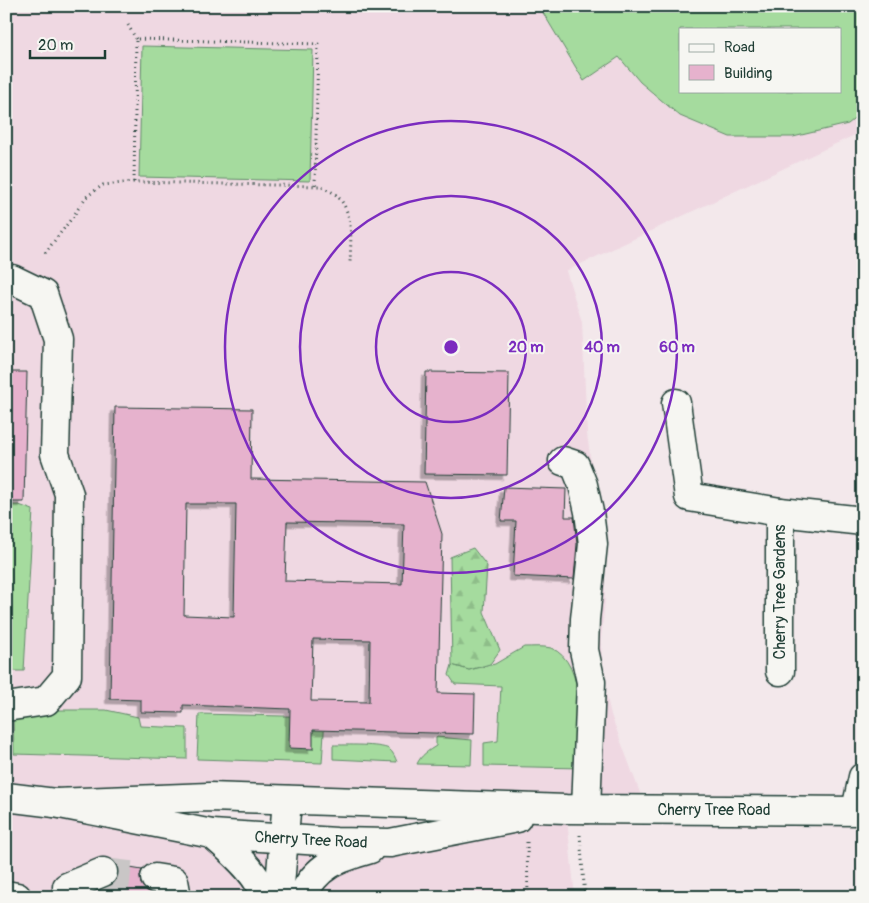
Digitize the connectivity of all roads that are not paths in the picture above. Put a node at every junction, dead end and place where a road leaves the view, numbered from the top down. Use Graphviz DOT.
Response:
graph roads {
  1 [pos="6,279"];
  2 [pos="676,402"];
  3 [pos="563,460"];
  4 [pos="780,512"];
  5 [pos="863,520"];
  6 [pos="780,672"];
  7 [pos="6,707"];
  8 [pos="863,777"];
  9 [pos="6,797"];
  10 [pos="295,801"];
  11 [pos="55,803"];
  12 [pos="576,809"];
  13 [pos="859,811"];
  14 [pos="212,834"];
  15 [pos="291,840"];
  16 [pos="390,844"];
  17 [pos="155,878"];
  18 [pos="6,894"];
  19 [pos="17,897"];
  20 [pos="177,897"];
  21 [pos="264,897"];
  22 [pos="279,897"];
  23 [pos="293,897"];
  24 [pos="302,897"];
  1 -- 7 [label="street"];
  2 -- 4 [label="street, Cherry Tree Gardens"];
  3 -- 12 [label="street"];
  4 -- 5 [label="street, Cherry Tree Gardens"];
  4 -- 6 [label="street, Cherry Tree Gardens"];
  8 -- 13 [label="street"];
  9 -- 11 [label="street, Cherry Tree Road"];
  10 -- 11 [label="street, Cherry Tree Road"];
  10 -- 12 [label="street, Cherry Tree Road"];
  10 -- 15 [label="street"];
  11 -- 14 [label="street, Cherry Tree Road"];
  12 -- 13 [label="street, Cherry Tree Road"];
  12 -- 16 [label="street, Cherry Tree Road"];
  14 -- 15 [label="street, Cherry Tree Road"];
  14 -- 21 [label="street"];
  15 -- 16 [label="street, Cherry Tree Road"];
  15 -- 22 [label="street"];
  15 -- 23 [label="street"];
  16 -- 24 [label="street"];
  17 -- 20 [label="street"];
  18 -- 19 [label="street"];
}
